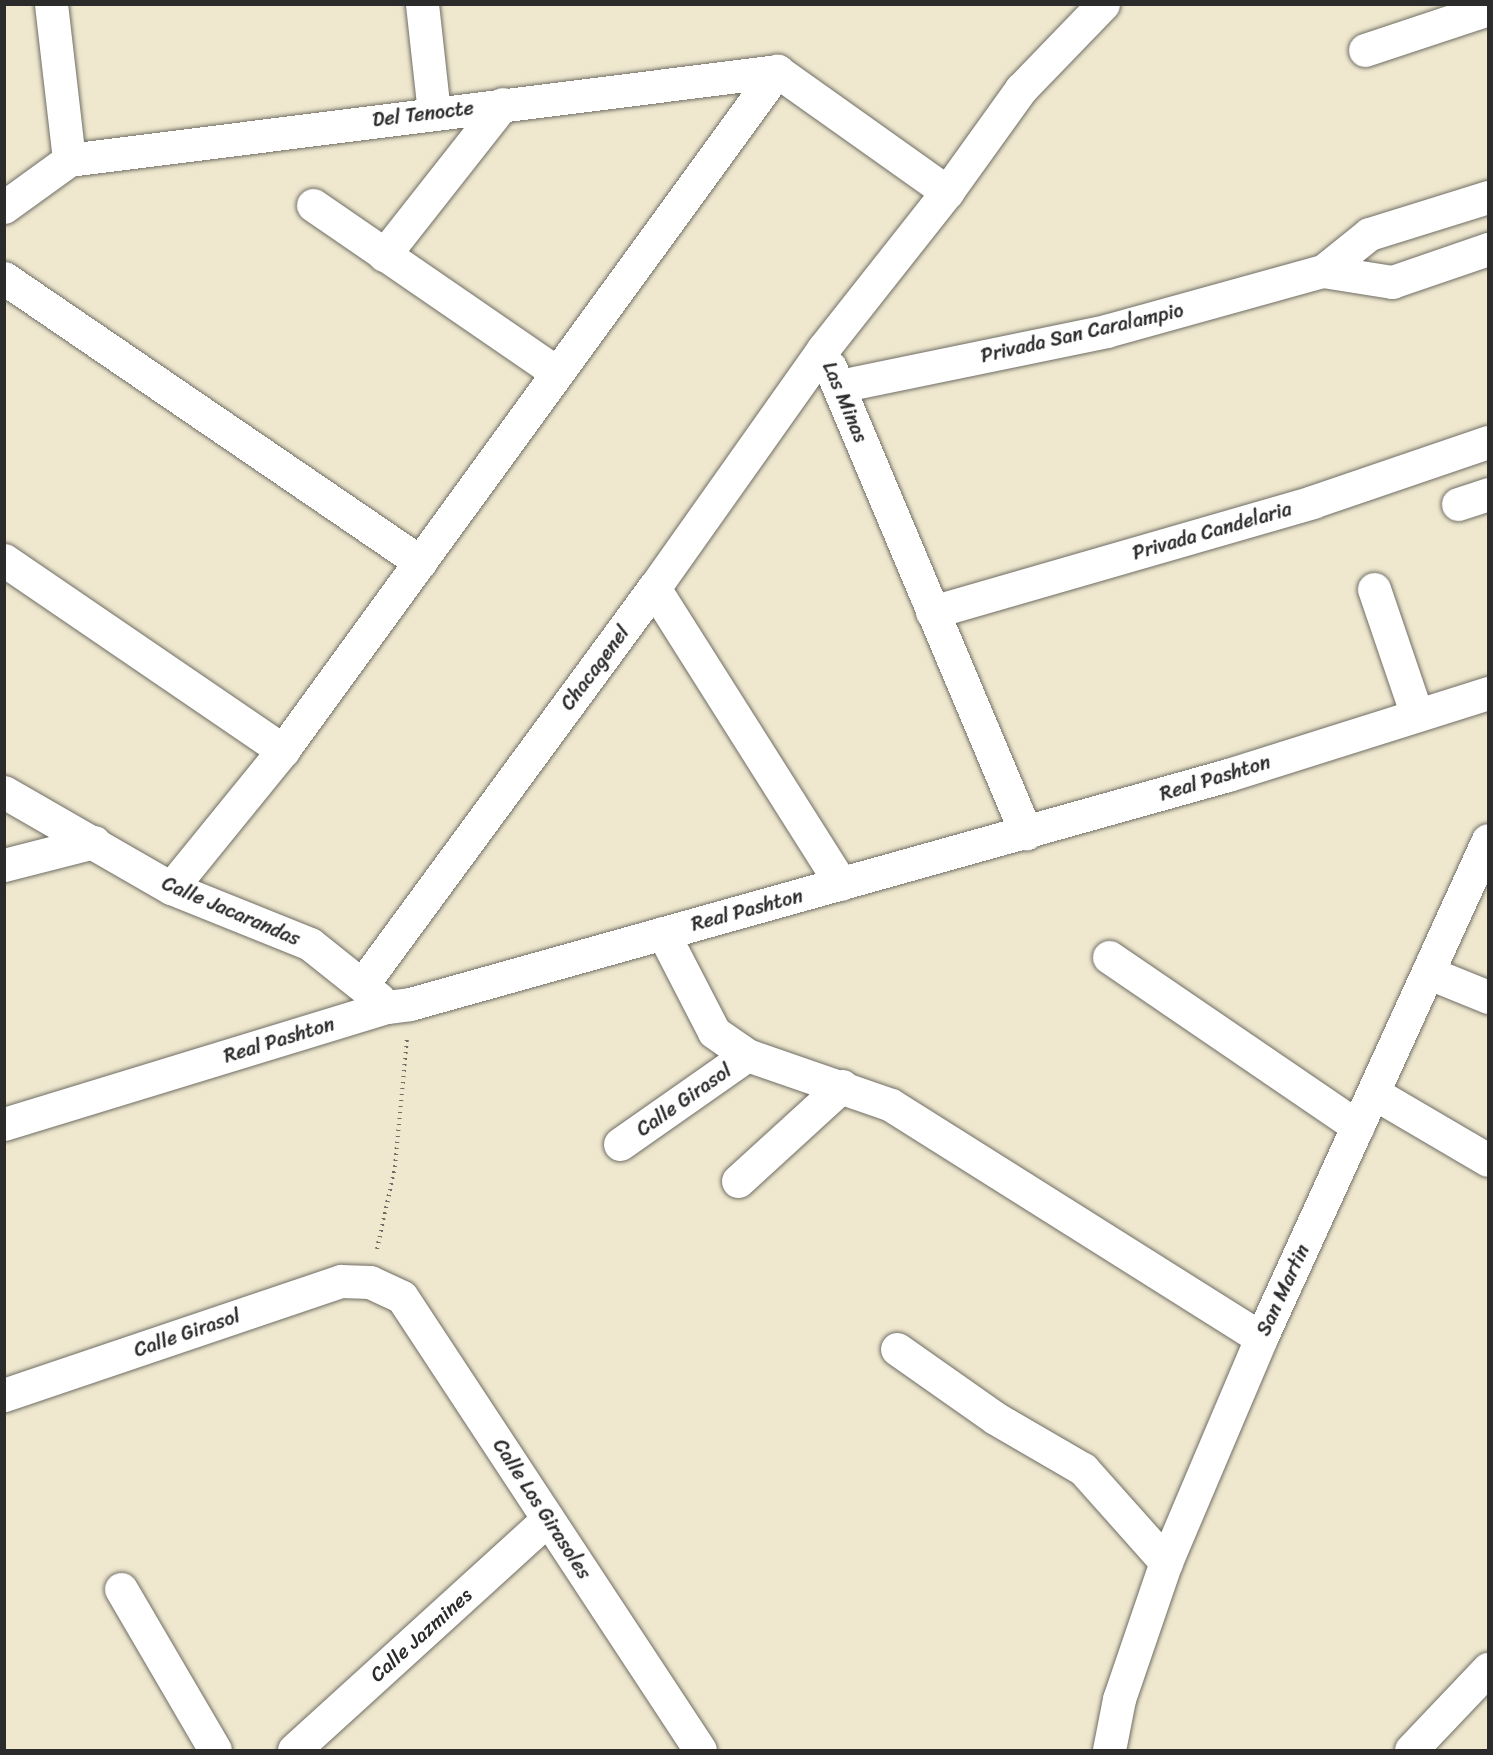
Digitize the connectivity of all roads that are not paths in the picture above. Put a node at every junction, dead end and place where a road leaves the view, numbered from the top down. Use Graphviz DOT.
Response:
graph roads {
  1 [pos="51,4"];
  2 [pos="422,4"];
  3 [pos="1088,9"];
  4 [pos="1488,9"];
  5 [pos="1365,50"];
  6 [pos="777,71"];
  7 [pos="503,104"];
  8 [pos="434,112"];
  9 [pos="69,160"];
  10 [pos="947,192"];
  11 [pos="1488,197"];
  12 [pos="314,205"];
  13 [pos="4,207"];
  14 [pos="1488,249"];
  15 [pos="384,255"];
  16 [pos="1323,272"];
  17 [pos="4,278"];
  18 [pos="823,349"];
  19 [pos="557,373"];
  20 [pos="838,386"];
  21 [pos="1488,442"];
  22 [pos="4,560"];
  23 [pos="420,562"];
  24 [pos="654,588"];
  25 [pos="1374,589"];
  26 [pos="932,612"];
  27 [pos="1488,693"];
  28 [pos="1417,715"];
  29 [pos="283,750"];
  30 [pos="4,792"];
  31 [pos="1026,833"];
  32 [pos="1488,840"];
  33 [pos="94,842"];
  34 [pos="4,865"];
  35 [pos="840,884"];
  36 [pos="171,888"];
  37 [pos="663,933"];
  38 [pos="1109,957"];
  39 [pos="1429,973"];
  40 [pos="362,985"];
  41 [pos="1488,997"];
  42 [pos="398,1005"];
  43 [pos="747,1055"];
  44 [pos="842,1086"];
  45 [pos="1374,1093"];
  46 [pos="4,1124"];
  47 [pos="1358,1127"];
  48 [pos="620,1144"];
  49 [pos="1488,1161"];
  50 [pos="738,1181"];
  51 [pos="370,1282"];
  52 [pos="1261,1338"];
  53 [pos="897,1349"];
  54 [pos="4,1395"];
  55 [pos="548,1520"];
  56 [pos="1166,1562"];
  57 [pos="121,1589"];
  58 [pos="1488,1669"];
  59 [pos="215,1750"];
  60 [pos="294,1750"];
  61 [pos="700,1750"];
  62 [pos="1109,1750"];
  63 [pos="1411,1750"];
  1 -- 9 [label="street"];
  2 -- 8 [label="street"];
  3 -- 10 [label="street, Las Minas"];
  4 -- 5 [label="street"];
  6 -- 7 [label="street, Del Tenocte"];
  6 -- 10 [label="street"];
  6 -- 19 [label="street"];
  7 -- 8 [label="street, Del Tenocte"];
  7 -- 15 [label="street"];
  8 -- 9 [label="street, Del Tenocte"];
  9 -- 13 [label="street"];
  10 -- 18 [label="street, Las Minas"];
  11 -- 16 [label="street, Privada San Caralampio"];
  12 -- 15 [label="street"];
  14 -- 16 [label="street, Privada San Caralampio"];
  15 -- 19 [label="street"];
  16 -- 20 [label="street, Privada San Caralampio"];
  17 -- 23 [label="street"];
  18 -- 20 [label="street, Las Minas"];
  18 -- 24 [label="street, Chacagenel"];
  19 -- 23 [label="street"];
  20 -- 26 [label="street, Las Minas"];
  21 -- 26 [label="street, Privada Candelaria"];
  22 -- 29 [label="street"];
  23 -- 29 [label="street"];
  24 -- 35 [label="street"];
  24 -- 40 [label="street, Chacagenel"];
  25 -- 28 [label="street"];
  26 -- 31 [label="street, Las Minas"];
  27 -- 28 [label="street, Real Pashton"];
  28 -- 31 [label="street, Real Pashton"];
  29 -- 36 [label="street"];
  30 -- 33 [label="street, Calle Jacarandas"];
  31 -- 35 [label="street, Real Pashton"];
  32 -- 39 [label="street, San Martin"];
  33 -- 34 [label="street"];
  33 -- 36 [label="street, Calle Jacarandas"];
  35 -- 37 [label="street, Real Pashton"];
  36 -- 40 [label="street, Calle Jacarandas"];
  37 -- 42 [label="street, Real Pashton"];
  37 -- 43 [label="street"];
  38 -- 47 [label="street"];
  39 -- 41 [label="street"];
  39 -- 45 [label="street, San Martin"];
  40 -- 42 [label="street, Calle Jacarandas"];
  42 -- 46 [label="street, Real Pashton"];
  43 -- 44 [label="street"];
  43 -- 48 [label="street, Calle Girasol"];
  44 -- 50 [label="street"];
  44 -- 52 [label="street"];
  45 -- 47 [label="street, San Martin"];
  45 -- 49 [label="street"];
  47 -- 52 [label="street, San Martin"];
  51 -- 54 [label="street, Calle Girasol"];
  51 -- 55 [label="street, Calle Los Girasoles"];
  52 -- 56 [label="street, San Martin"];
  53 -- 56 [label="street"];
  55 -- 60 [label="street, Calle Jazmines"];
  55 -- 61 [label="street, Calle Los Girasoles"];
  56 -- 62 [label="street, San Martin"];
  57 -- 59 [label="street"];
  58 -- 63 [label="street"];
}
